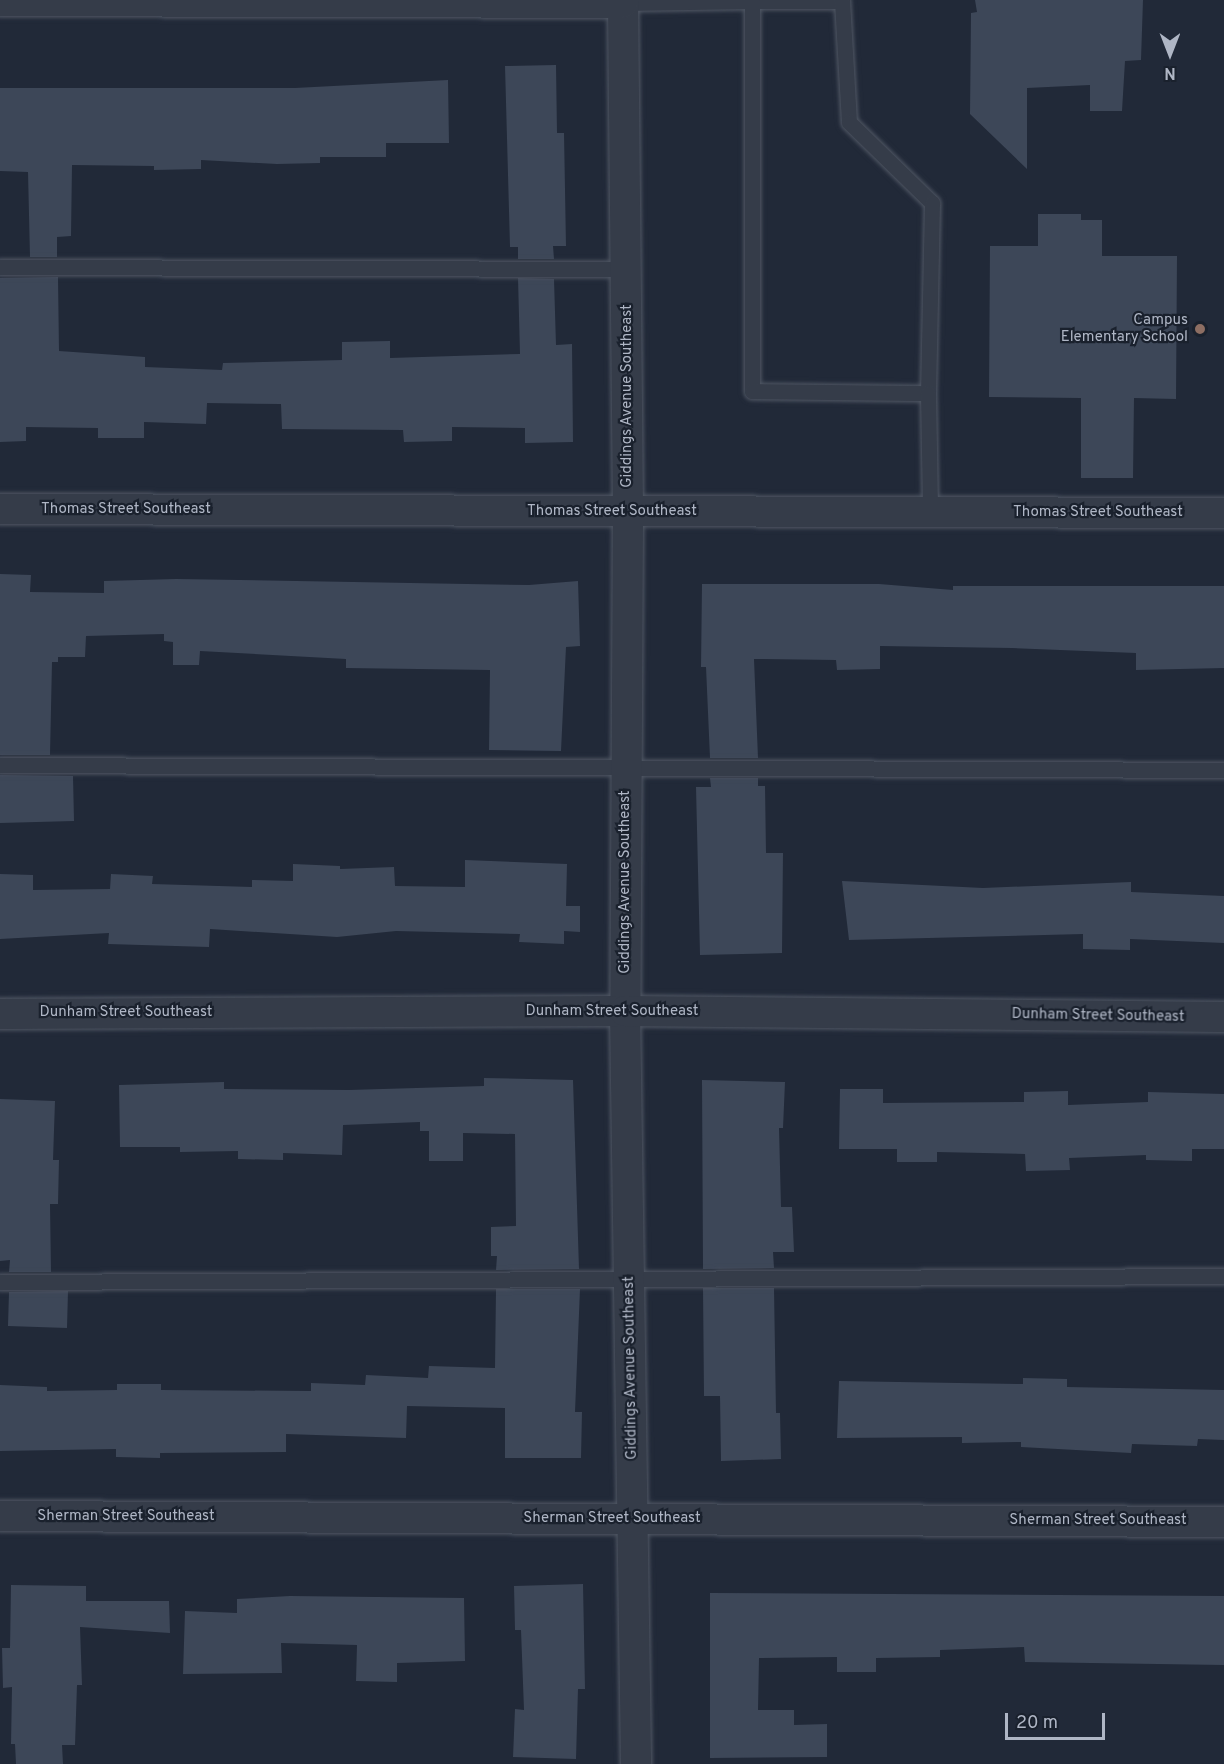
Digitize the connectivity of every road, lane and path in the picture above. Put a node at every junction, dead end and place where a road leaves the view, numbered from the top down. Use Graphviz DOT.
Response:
graph roads {
  1 [pos="0,1"];
  2 [pos="623,1"];
  3 [pos="752,1"];
  4 [pos="0,267"];
  5 [pos="627,269"];
  6 [pos="928,393"];
  7 [pos="0,509"];
  8 [pos="628,512"];
  9 [pos="930,512"];
  10 [pos="1224,513"];
  11 [pos="0,765"];
  12 [pos="627,766"];
  13 [pos="1224,770"];
  14 [pos="626,1011"];
  15 [pos="0,1014"];
  16 [pos="1224,1017"];
  17 [pos="630,1276"];
  18 [pos="1224,1276"];
  19 [pos="0,1282"];
  20 [pos="0,1516"];
  21 [pos="634,1519"];
  22 [pos="1224,1522"];
  23 [pos="636,1764"];
  1 -- 2 [label="street"];
  2 -- 3 [label="lane"];
  2 -- 5 [label="street, Giddings Avenue Southeast"];
  3 -- 6 [label="lane"];
  3 -- 6 [label="lane"];
  4 -- 5 [label="lane"];
  5 -- 8 [label="street, Giddings Avenue Southeast"];
  6 -- 9 [label="lane"];
  7 -- 8 [label="street, Thomas Street Southeast"];
  8 -- 9 [label="street, Thomas Street Southeast"];
  8 -- 12 [label="street, Giddings Avenue Southeast"];
  9 -- 10 [label="street, Thomas Street Southeast"];
  11 -- 12 [label="lane"];
  12 -- 13 [label="lane"];
  12 -- 14 [label="street, Giddings Avenue Southeast"];
  14 -- 15 [label="street, Dunham Street Southeast"];
  14 -- 16 [label="street, Dunham Street Southeast"];
  14 -- 17 [label="street, Giddings Avenue Southeast"];
  17 -- 18 [label="lane"];
  17 -- 19 [label="lane"];
  17 -- 21 [label="street, Giddings Avenue Southeast"];
  20 -- 21 [label="street, Sherman Street Southeast"];
  21 -- 22 [label="street, Sherman Street Southeast"];
  21 -- 23 [label="street, Giddings Avenue Southeast"];
}
